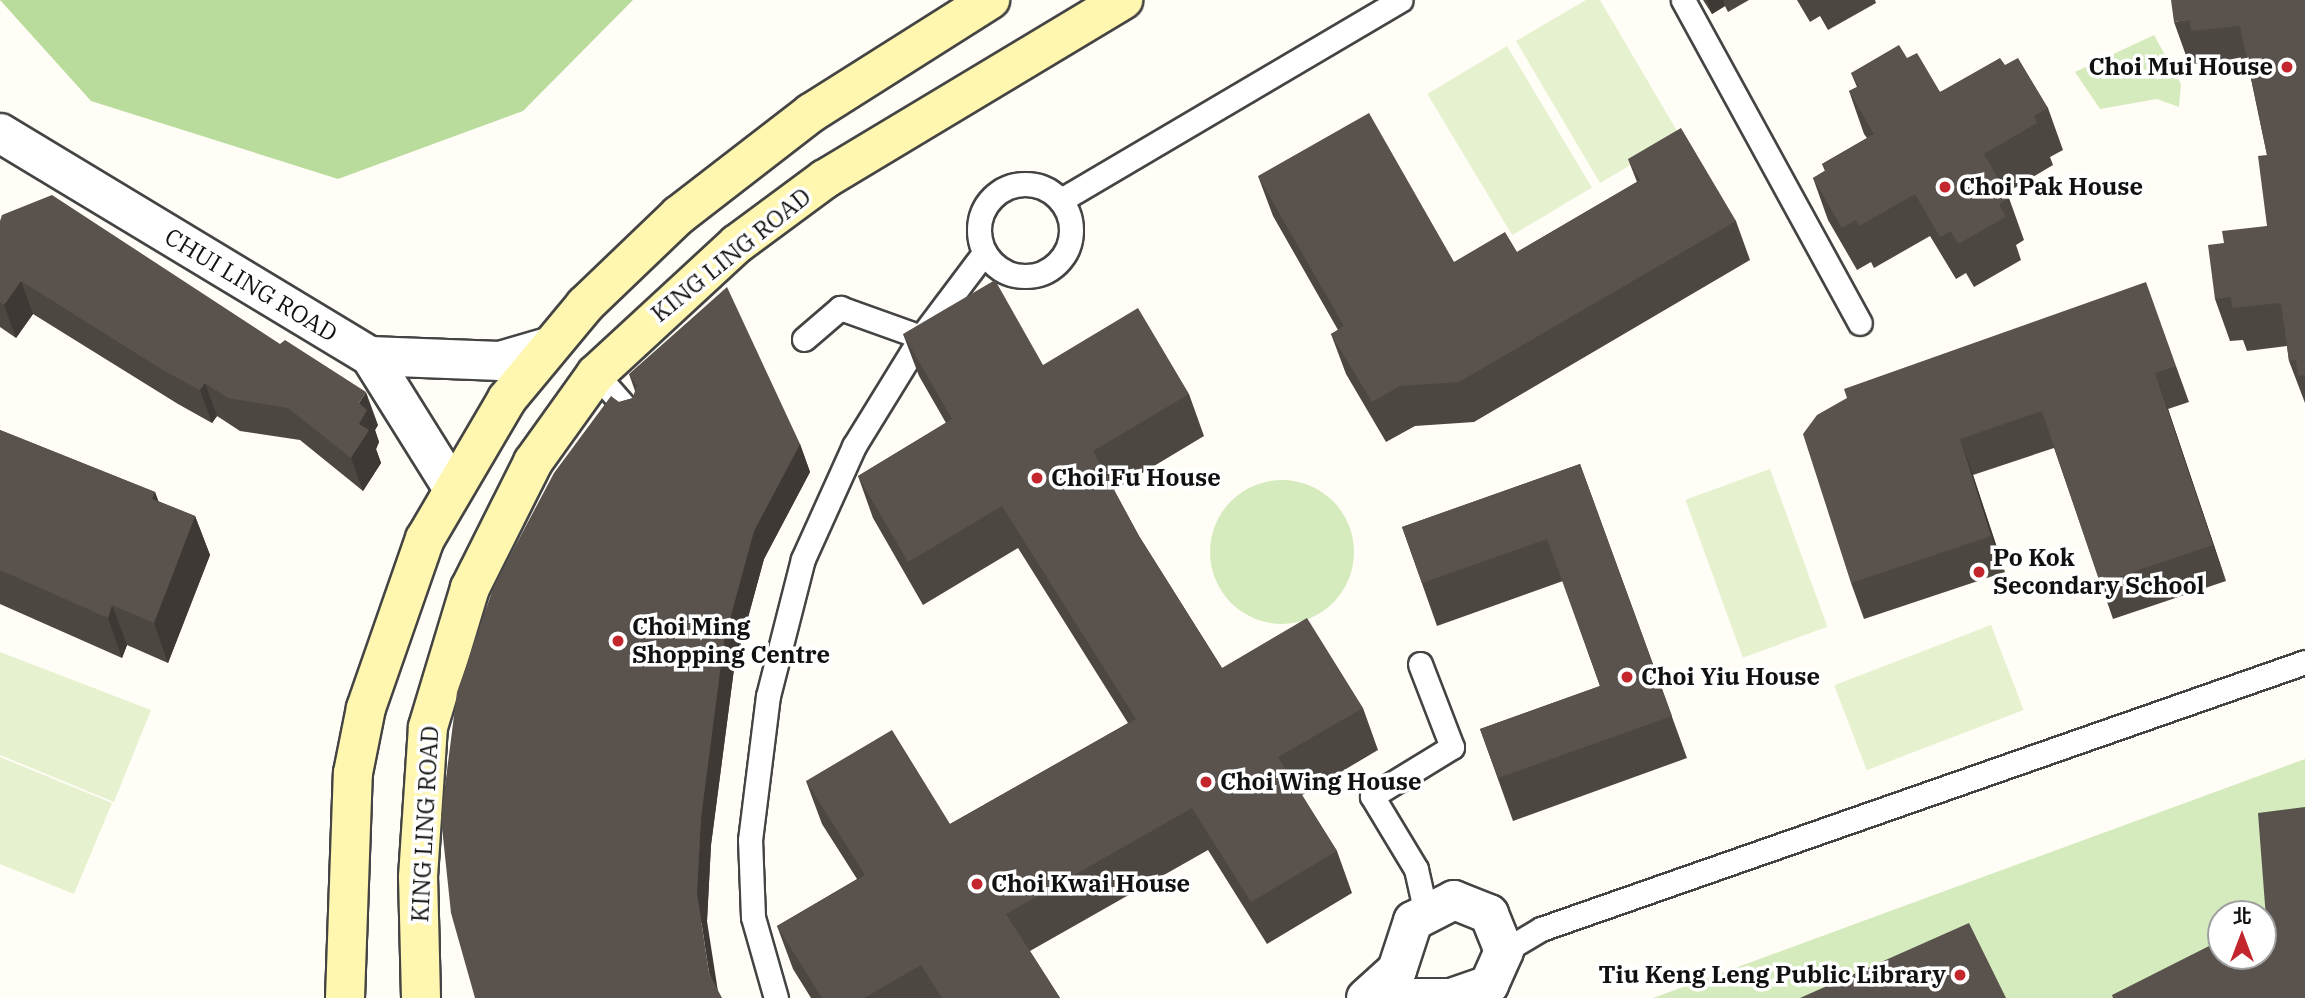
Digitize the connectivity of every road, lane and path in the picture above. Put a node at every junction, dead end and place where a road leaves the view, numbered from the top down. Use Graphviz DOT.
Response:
graph roads {
  1 [pos="990,0"];
  2 [pos="1123,0"];
  3 [pos="1401,0"];
  4 [pos="1683,0"];
  5 [pos="0,133"];
  6 [pos="1061,200"];
  7 [pos="984,253"];
  8 [pos="1860,323"];
  9 [pos="920,337"];
  10 [pos="804,339"];
  11 [pos="548,347"];
  12 [pos="370,356"];
  13 [pos="596,374"];
  14 [pos="634,416"];
  15 [pos="452,487"];
  16 [pos="2305,662"];
  17 [pos="1420,664"];
  18 [pos="1425,909"];
  19 [pos="1504,951"];
  20 [pos="345,998"];
  21 [pos="421,998"];
  22 [pos="776,998"];
  23 [pos="1366,998"];
  24 [pos="1394,998"];
  25 [pos="1451,998"];
  26 [pos="1466,998"];
  1 -- 11 [label="street"];
  2 -- 13 [label="street, KING LING ROAD"];
  3 -- 6 [label="lane"];
  4 -- 8 [label="lane"];
  5 -- 12 [label="street, CHUI LING ROAD"];
  6 -- 7 [label="lane"];
  6 -- 7 [label="lane"];
  7 -- 9 [label="lane"];
  9 -- 10 [label="lane"];
  9 -- 22 [label="lane"];
  11 -- 12 [label="street"];
  11 -- 15 [label="street"];
  12 -- 15 [label="street, CHUI LING ROAD"];
  13 -- 14 [label="lane"];
  13 -- 21 [label="street, KING LING ROAD"];
  15 -- 20 [label="street"];
  16 -- 19 [label="lane"];
  17 -- 18 [label="lane"];
  18 -- 19 [label="street"];
  18 -- 23 [label="street"];
  19 -- 26 [label="street"];
  24 -- 25 [label="street"];
  25 -- 26 [label="street"];
}
